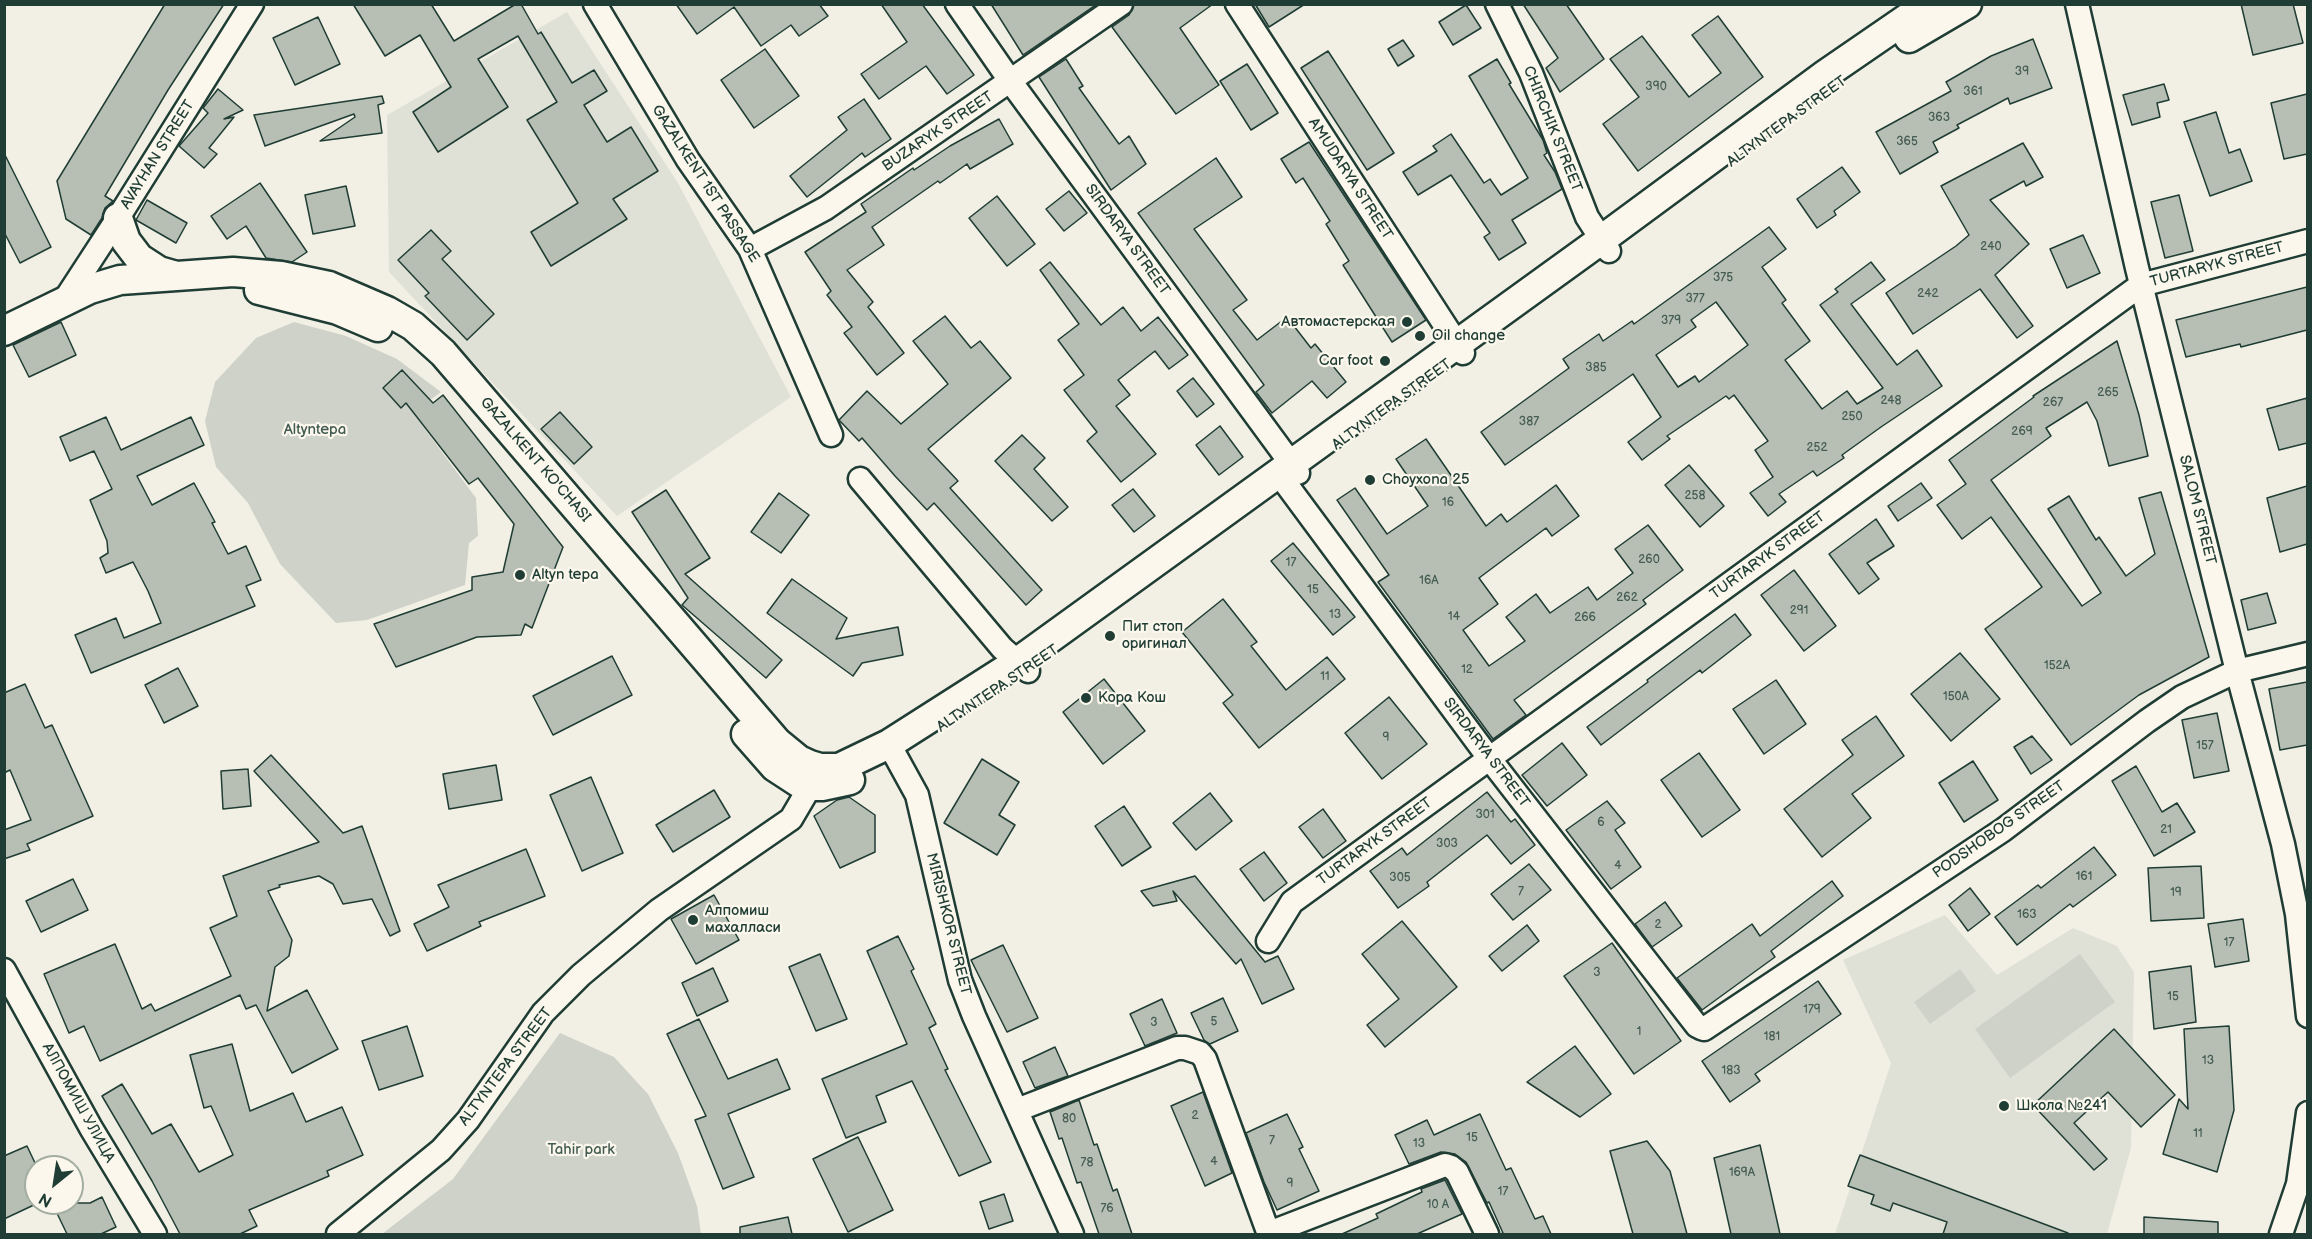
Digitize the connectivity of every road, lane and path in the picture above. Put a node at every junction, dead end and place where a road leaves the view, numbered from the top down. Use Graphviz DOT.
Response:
graph roads {
  1 [pos="252,4"];
  2 [pos="595,4"];
  3 [pos="957,4"];
  4 [pos="1121,4"];
  5 [pos="1237,4"];
  6 [pos="1497,4"];
  7 [pos="1928,4"];
  8 [pos="1967,4"];
  9 [pos="2077,4"];
  10 [pos="1011,82"];
  11 [pos="118,218"];
  12 [pos="2307,241"];
  13 [pos="1605,245"];
  14 [pos="750,249"];
  15 [pos="183,277"];
  16 [pos="2141,285"];
  17 [pos="62,303"];
  18 [pos="4,331"];
  19 [pos="1460,348"];
  20 [pos="831,435"];
  21 [pos="1288,473"];
  22 [pos="860,479"];
  23 [pos="2307,654"];
  24 [pos="1022,667"];
  25 [pos="2237,671"];
  26 [pos="893,749"];
  27 [pos="1490,758"];
  28 [pos="815,777"];
  29 [pos="1268,941"];
  30 [pos="4,970"];
  31 [pos="2307,1016"];
  32 [pos="1701,1028"];
  33 [pos="1017,1110"];
  34 [pos="2307,1113"];
  35 [pos="2299,1211"];
  36 [pos="1065,1233"];
  37 [pos="155,1234"];
  38 [pos="338,1234"];
  39 [pos="1487,1234"];
  40 [pos="2281,1234"];
  1 -- 11 [label="street, AVAYHAN STREET"];
  2 -- 14 [label="street, GAZALKENT 1ST PASSAGE"];
  3 -- 10 [label="street, SIRDARYA STREET"];
  4 -- 10 [label="street, BUZARYK STREET"];
  5 -- 19 [label="street, AMUDARYA STREET"];
  6 -- 13 [label="street, CHIRCHIK STREET"];
  7 -- 13 [label="main road, ALTYNTEPA STREET"];
  8 -- 13 [label="main road, ALTYNTEPA STREET"];
  9 -- 16 [label="street, SALOM STREET"];
  10 -- 14 [label="street, BUZARYK STREET"];
  10 -- 21 [label="street, SIRDARYA STREET"];
  11 -- 15 [label="main road"];
  11 -- 17 [label="street, AVAYHAN STREET"];
  12 -- 16 [label="street, TURTARYK STREET"];
  13 -- 19 [label="main road, ALTYNTEPA STREET"];
  14 -- 20 [label="street, GAZALKENT 1ST PASSAGE"];
  15 -- 17 [label="main road, GAZALKENT KO'CHASI"];
  15 -- 28 [label="main road, GAZALKENT KO'CHASI"];
  16 -- 25 [label="street, SALOM STREET"];
  16 -- 27 [label="street, TURTARYK STREET"];
  17 -- 18 [label="main road, GAZALKENT KO'CHASI"];
  19 -- 21 [label="main road, ALTYNTEPA STREET"];
  21 -- 24 [label="main road, ALTYNTEPA STREET"];
  21 -- 27 [label="street, SIRDARYA STREET"];
  22 -- 24 [label="street"];
  23 -- 25 [label="street, PODSHOBOG STREET"];
  24 -- 26 [label="main road, ALTYNTEPA STREET"];
  25 -- 31 [label="street, SALOM STREET"];
  25 -- 32 [label="street, PODSHOBOG STREET"];
  26 -- 28 [label="main road, ALTYNTEPA STREET"];
  26 -- 33 [label="street, MIRISHKOR STREET"];
  27 -- 29 [label="street, TURTARYK STREET"];
  27 -- 32 [label="street, SIRDARYA STREET"];
  28 -- 38 [label="street, ALTYNTEPA STREET"];
  30 -- 37 [label="street, АЛПОМИШ УЛИЦА"];
  33 -- 36 [label="street, MIRISHKOR STREET"];
  33 -- 39 [label="street"];
  34 -- 35 [label="street"];
  35 -- 40 [label="street"];
}
